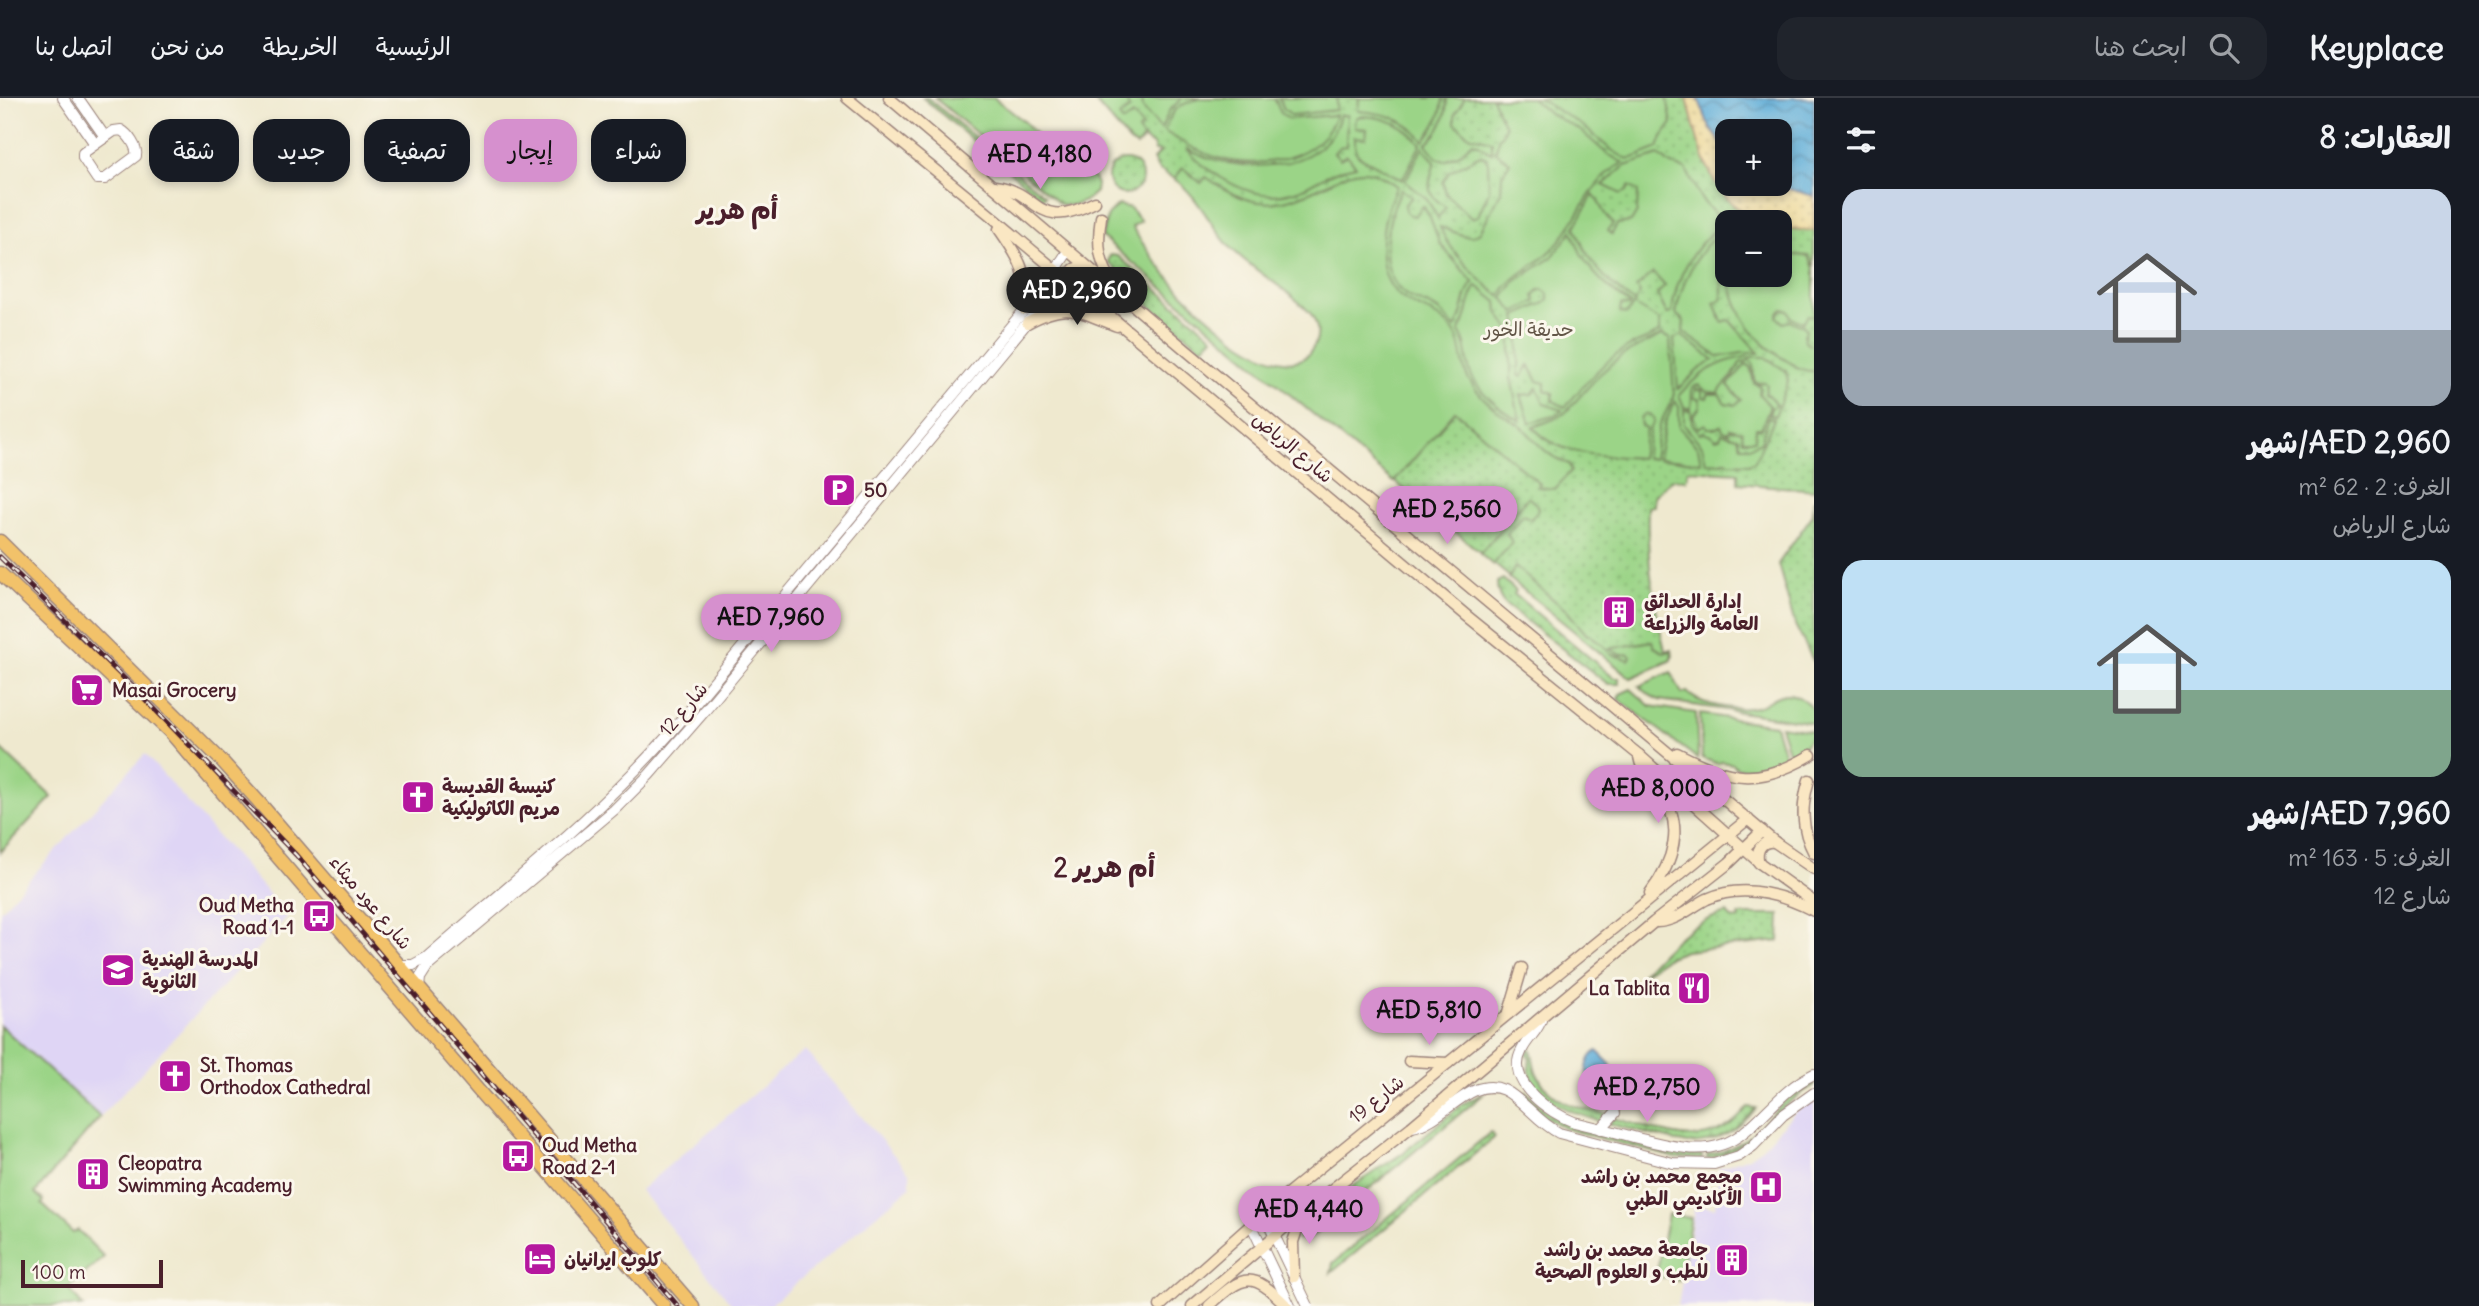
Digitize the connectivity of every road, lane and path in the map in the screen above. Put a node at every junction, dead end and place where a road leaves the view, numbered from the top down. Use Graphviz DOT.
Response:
graph roads {
  1 [pos="63,98"];
  2 [pos="78,98"];
  3 [pos="847,98"];
  4 [pos="889,98"];
  5 [pos="105,137"];
  6 [pos="95,144"];
  7 [pos="993,186"];
  8 [pos="1095,202"];
  9 [pos="990,215"];
  10 [pos="1101,217"];
  11 [pos="1065,248"];
  12 [pos="1046,262"];
  13 [pos="1082,262"];
  14 [pos="1063,277"];
  15 [pos="1125,299"];
  16 [pos="1024,310"];
  17 [pos="1027,323"];
  18 [pos="1125,328"];
  19 [pos="0,541"];
  20 [pos="0,573"];
  21 [pos="751,636"];
  22 [pos="760,644"];
  23 [pos="1658,744"];
  24 [pos="1639,755"];
  25 [pos="1811,755"];
  26 [pos="1809,780"];
  27 [pos="1748,819"];
  28 [pos="1762,831"];
  29 [pos="1729,834"];
  30 [pos="1775,842"];
  31 [pos="1716,845"];
  32 [pos="1744,848"];
  33 [pos="1814,853"];
  34 [pos="1729,863"];
  35 [pos="1759,863"];
  36 [pos="1814,869"];
  37 [pos="1814,902"];
  38 [pos="1641,905"];
  39 [pos="1814,911"];
  40 [pos="1654,922"];
  41 [pos="399,965"];
  42 [pos="1522,968"];
  43 [pos="419,988"];
  44 [pos="1509,1014"];
  45 [pos="1542,1017"];
  46 [pos="1409,1062"];
  47 [pos="1448,1063"];
  48 [pos="1814,1074"];
  49 [pos="1814,1093"];
  50 [pos="1615,1113"];
  51 [pos="1411,1127"];
  52 [pos="1601,1129"];
  53 [pos="1303,1212"];
  54 [pos="1264,1213"];
  55 [pos="1251,1224"];
  56 [pos="1274,1236"];
  57 [pos="1262,1246"];
  58 [pos="1294,1277"];
  59 [pos="664,1306"];
  60 [pos="693,1306"];
  61 [pos="1160,1306"];
  62 [pos="1192,1306"];
  63 [pos="1209,1306"];
  64 [pos="1289,1306"];
  65 [pos="1308,1306"];
  1 -- 6 [label="street"];
  2 -- 5 [label="street"];
  3 -- 9 [label="main road, شارع الرياض"];
  4 -- 7 [label="main road, شارع الرياض"];
  5 -- 6 [label="street"];
  5 -- 6 [label="street"];
  7 -- 8 [label="main road"];
  7 -- 11 [label="main road, شارع الرياض"];
  9 -- 12 [label="main road, شارع الرياض"];
  9 -- 16 [label="main road"];
  10 -- 15 [label="main road"];
  11 -- 12 [label="main road"];
  11 -- 13 [label="main road, شارع الرياض"];
  11 -- 14 [label="street, شارع 12"];
  12 -- 14 [label="main road, شارع الرياض"];
  13 -- 14 [label="main road"];
  13 -- 15 [label="main road, شارع الرياض"];
  14 -- 16 [label="street, شارع 12"];
  14 -- 17 [label="street, شارع 12"];
  14 -- 18 [label="main road, شارع الرياض"];
  15 -- 23 [label="main road, شارع الرياض"];
  16 -- 21 [label="street, شارع 12"];
  17 -- 18 [label="main road"];
  17 -- 22 [label="street, شارع 12"];
  18 -- 24 [label="main road, شارع الرياض"];
  19 -- 41 [label="main road, شارع عود ميثاء"];
  20 -- 59 [label="main road, شارع عود ميثاء"];
  21 -- 22 [label="street"];
  21 -- 41 [label="street, شارع 12"];
  22 -- 43 [label="street, شارع 12"];
  23 -- 25 [label="main road"];
  23 -- 27 [label="main road, شارع الرياض"];
  24 -- 29 [label="main road, شارع الرياض"];
  24 -- 38 [label="main road"];
  26 -- 33 [label="main road"];
  27 -- 28 [label="main road, شارع الرياض"];
  27 -- 29 [label="main road, شارع 19"];
  28 -- 30 [label="main road, شارع الرياض"];
  28 -- 32 [label="main road"];
  29 -- 31 [label="main road, شارع 19"];
  29 -- 32 [label="main road, شارع الرياض"];
  30 -- 35 [label="main road"];
  30 -- 36 [label="main road, شارع الرياض"];
  31 -- 34 [label="main road"];
  31 -- 38 [label="main road, شارع 19"];
  32 -- 34 [label="main road"];
  32 -- 35 [label="main road, شارع الرياض"];
  34 -- 40 [label="main road"];
  35 -- 37 [label="main road, شارع الرياض"];
  38 -- 44 [label="main road, شارع 19"];
  39 -- 40 [label="main road"];
  40 -- 45 [label="main road"];
  41 -- 43 [label="main road, شارع عود ميثاء"];
  42 -- 44 [label="main road"];
  43 -- 60 [label="main road, شارع عود ميثاء"];
  44 -- 47 [label="main road, شارع 19"];
  45 -- 51 [label="main road"];
  45 -- 52 [label="street"];
  46 -- 47 [label="main road"];
  47 -- 54 [label="main road, شارع 19"];
  48 -- 52 [label="street"];
  49 -- 51 [label="street"];
  50 -- 52 [label="street"];
  51 -- 53 [label="main road"];
  53 -- 56 [label="main road"];
  53 -- 58 [label="main road"];
  54 -- 55 [label="main road, شارع 19"];
  54 -- 56 [label="street"];
  55 -- 57 [label="street"];
  55 -- 61 [label="main road, شارع 19"];
  56 -- 57 [label="main road"];
  56 -- 58 [label="street"];
  57 -- 62 [label="main road"];
  57 -- 64 [label="street"];
  58 -- 65 [label="street"];
  63 -- 64 [label="main road"];
}
